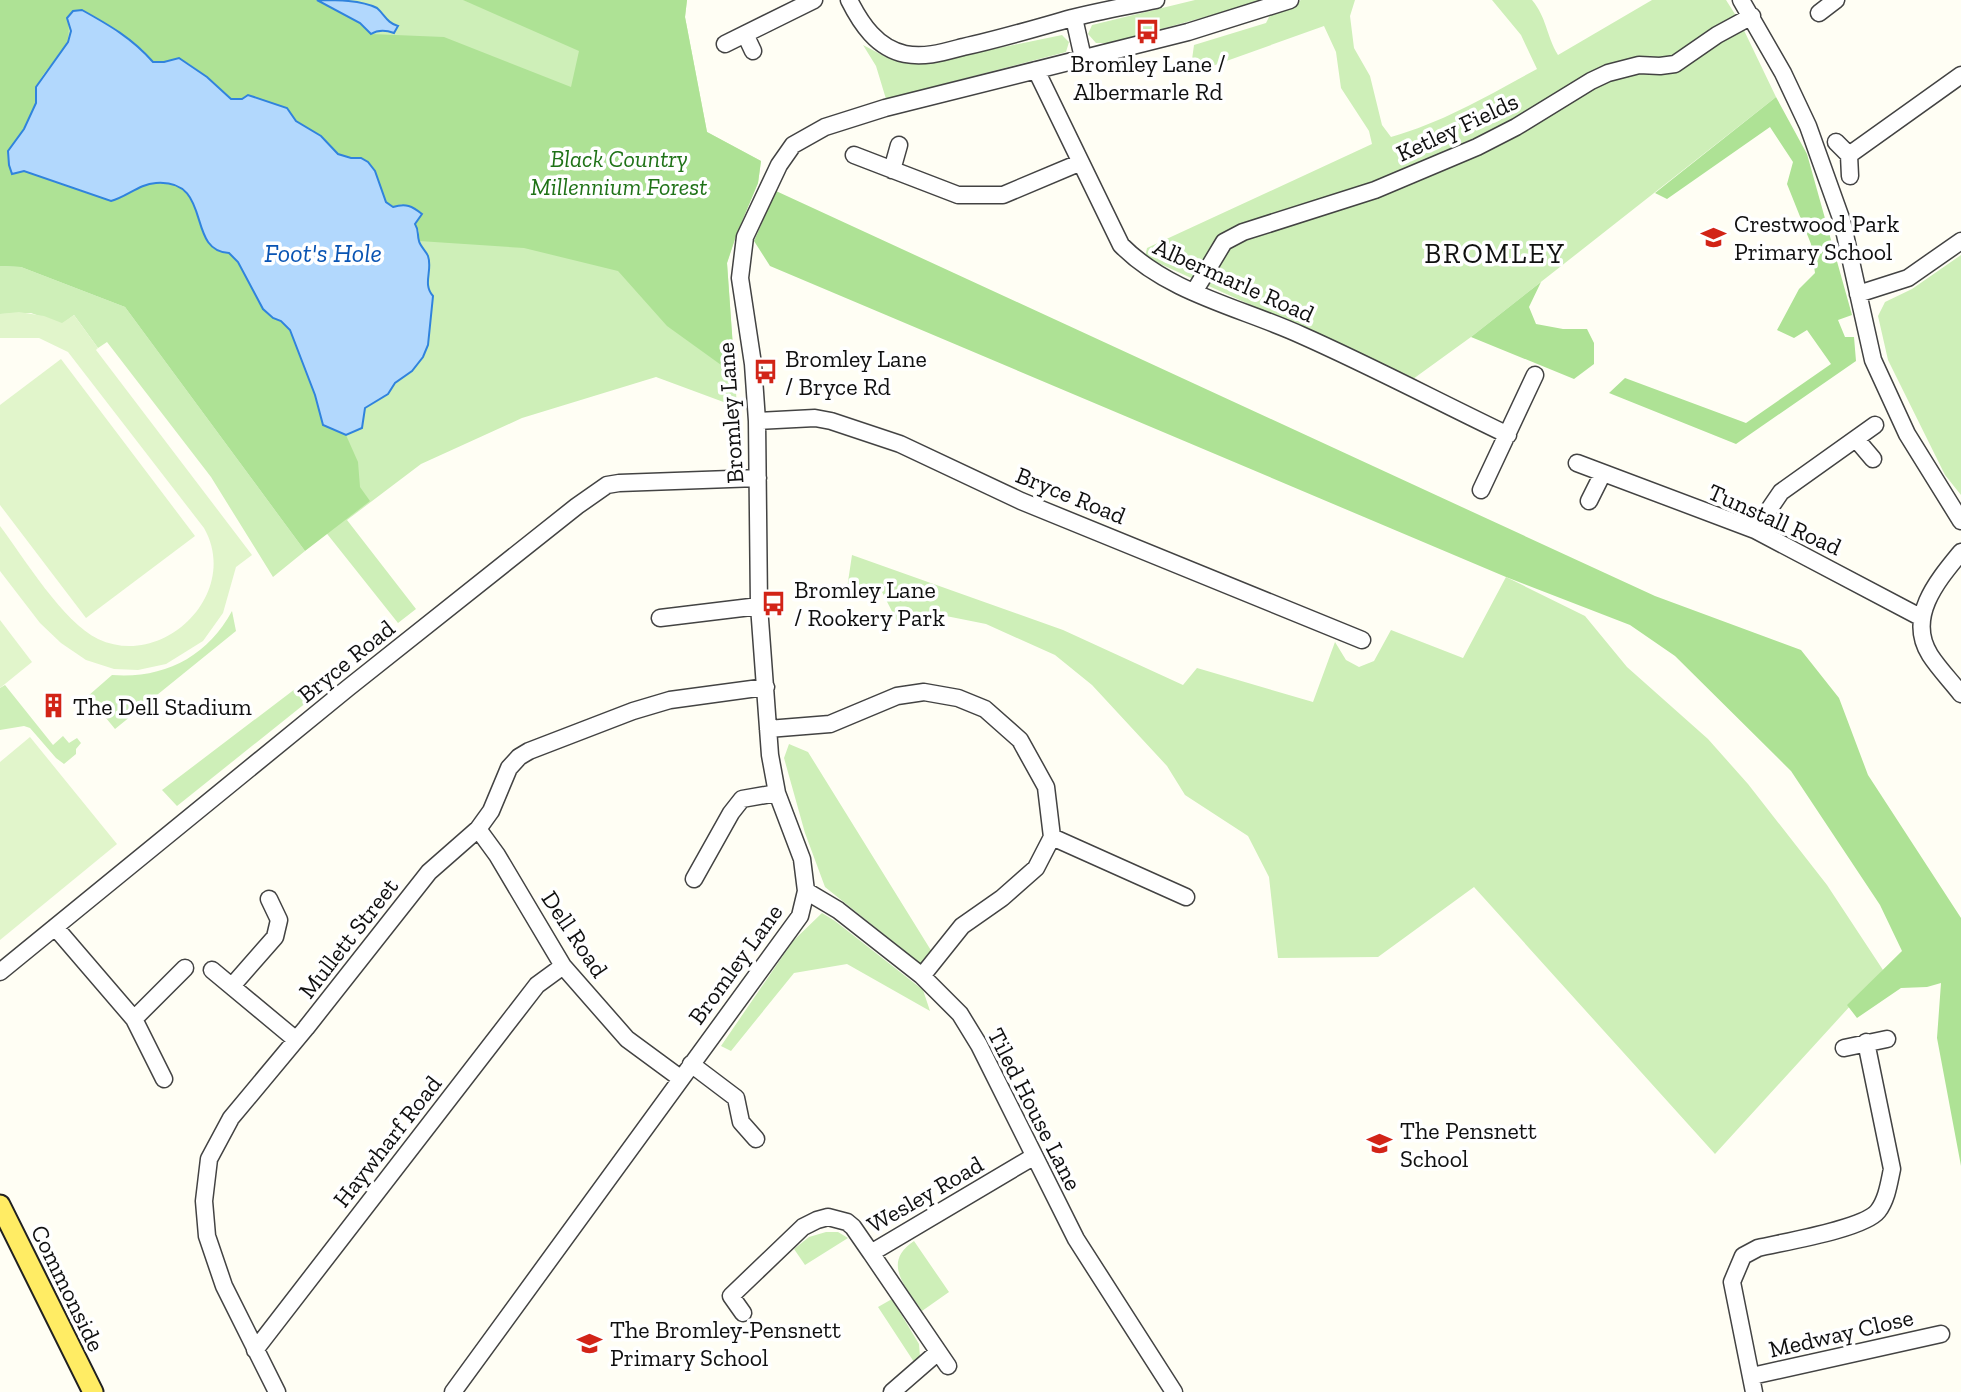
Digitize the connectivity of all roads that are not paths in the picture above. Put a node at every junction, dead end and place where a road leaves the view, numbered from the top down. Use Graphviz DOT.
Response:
graph roads {
  1 [pos="814,0"];
  2 [pos="849,0"];
  3 [pos="1156,0"];
  4 [pos="1290,0"];
  5 [pos="1741,0"];
  6 [pos="1836,0"];
  7 [pos="1137,2"];
  8 [pos="1819,13"];
  9 [pos="1752,16"];
  10 [pos="1074,18"];
  11 [pos="745,34"];
  12 [pos="725,44"];
  13 [pos="753,51"];
  14 [pos="1083,58"];
  15 [pos="1036,70"];
  16 [pos="1961,75"];
  17 [pos="1836,142"];
  18 [pos="899,145"];
  19 [pos="854,155"];
  20 [pos="1849,155"];
  21 [pos="1079,163"];
  22 [pos="892,170"];
  23 [pos="1850,176"];
  24 [pos="1961,241"];
  25 [pos="1194,292"];
  26 [pos="1858,294"];
  27 [pos="1535,375"];
  28 [pos="757,421"];
  29 [pos="1875,425"];
  30 [pos="1508,435"];
  31 [pos="1856,439"];
  32 [pos="1873,459"];
  33 [pos="1577,463"];
  34 [pos="1603,473"];
  35 [pos="758,478"];
  36 [pos="1481,490"];
  37 [pos="1588,500"];
  38 [pos="1961,521"];
  39 [pos="1755,530"];
  40 [pos="1961,552"];
  41 [pos="760,606"];
  42 [pos="660,618"];
  43 [pos="1922,618"];
  44 [pos="1362,640"];
  45 [pos="766,687"];
  46 [pos="1961,694"];
  47 [pos="768,730"];
  48 [pos="777,793"];
  49 [pos="478,829"];
  50 [pos="1052,837"];
  51 [pos="694,879"];
  52 [pos="806,891"];
  53 [pos="1186,897"];
  54 [pos="269,899"];
  55 [pos="55,927"];
  56 [pos="563,966"];
  57 [pos="185,968"];
  58 [pos="212,970"];
  59 [pos="0,972"];
  60 [pos="922,976"];
  61 [pos="232,986"];
  62 [pos="134,1018"];
  63 [pos="1887,1039"];
  64 [pos="295,1040"];
  65 [pos="1866,1042"];
  66 [pos="1844,1048"];
  67 [pos="691,1064"];
  68 [pos="680,1078"];
  69 [pos="164,1079"];
  70 [pos="757,1139"];
  71 [pos="1033,1157"];
  72 [pos="0,1205"];
  73 [pos="871,1253"];
  74 [pos="743,1313"];
  75 [pos="1941,1334"];
  76 [pos="255,1350"];
  77 [pos="939,1352"];
  78 [pos="948,1366"];
  79 [pos="1753,1384"];
  80 [pos="93,1392"];
  81 [pos="277,1392"];
  82 [pos="453,1392"];
  83 [pos="892,1392"];
  84 [pos="1174,1392"];
  1 -- 11 [label="street"];
  2 -- 10 [label="street"];
  3 -- 7 [label="street"];
  4 -- 14 [label="street"];
  5 -- 9 [label="street"];
  6 -- 8 [label="street"];
  7 -- 10 [label="street"];
  9 -- 25 [label="street, Ketley Fields"];
  9 -- 26 [label="street"];
  10 -- 14 [label="street"];
  11 -- 12 [label="street"];
  11 -- 13 [label="street"];
  14 -- 15 [label="street"];
  15 -- 21 [label="street, Albermarle Road"];
  15 -- 28 [label="street, Bromley Lane"];
  16 -- 20 [label="street"];
  17 -- 20 [label="street"];
  18 -- 22 [label="street"];
  19 -- 22 [label="street"];
  20 -- 23 [label="street"];
  21 -- 22 [label="street"];
  21 -- 25 [label="street, Albermarle Road"];
  24 -- 26 [label="street"];
  25 -- 30 [label="street, Albermarle Road"];
  26 -- 38 [label="street"];
  27 -- 30 [label="street"];
  28 -- 35 [label="street, Bromley Lane"];
  28 -- 44 [label="street, Bryce Road"];
  29 -- 31 [label="street"];
  30 -- 36 [label="street"];
  31 -- 32 [label="street"];
  31 -- 39 [label="street"];
  33 -- 34 [label="street, Tunstall Road"];
  34 -- 37 [label="street"];
  34 -- 39 [label="street, Tunstall Road"];
  35 -- 41 [label="street, Bromley Lane"];
  35 -- 55 [label="street, Bryce Road"];
  39 -- 43 [label="street, Tunstall Road"];
  40 -- 43 [label="street"];
  41 -- 42 [label="street"];
  41 -- 45 [label="street, Bromley Lane"];
  43 -- 46 [label="street"];
  45 -- 47 [label="street, Bromley Lane"];
  45 -- 49 [label="street, Mullett Street"];
  47 -- 48 [label="street, Bromley Lane"];
  47 -- 50 [label="street"];
  48 -- 51 [label="street"];
  48 -- 52 [label="street, Bromley Lane"];
  49 -- 56 [label="street, Dell Road"];
  49 -- 64 [label="street, Mullett Street"];
  50 -- 53 [label="street"];
  50 -- 60 [label="street"];
  52 -- 60 [label="street, Tiled House Lane"];
  52 -- 67 [label="street, Bromley Lane"];
  54 -- 61 [label="street"];
  55 -- 59 [label="street, Bryce Road"];
  55 -- 62 [label="street"];
  56 -- 68 [label="street, Dell Road"];
  56 -- 76 [label="street, Haywharf Road"];
  57 -- 62 [label="street"];
  58 -- 61 [label="street"];
  60 -- 71 [label="street, Tiled House Lane"];
  61 -- 64 [label="street"];
  62 -- 69 [label="street"];
  63 -- 65 [label="street"];
  64 -- 76 [label="street, Mullett Street"];
  65 -- 66 [label="street"];
  65 -- 79 [label="street"];
  67 -- 68 [label="street, Bromley Lane"];
  67 -- 70 [label="street"];
  68 -- 82 [label="street, Bromley Lane"];
  71 -- 73 [label="street, Wesley Road"];
  71 -- 84 [label="street, Tiled House Lane"];
  72 -- 80 [label="main road, Commonside"];
  73 -- 74 [label="street, Wesley Road"];
  73 -- 77 [label="street"];
  75 -- 79 [label="street, Medway Close"];
  76 -- 81 [label="street, Mullett Street"];
  77 -- 78 [label="street"];
  77 -- 83 [label="street"];
}
